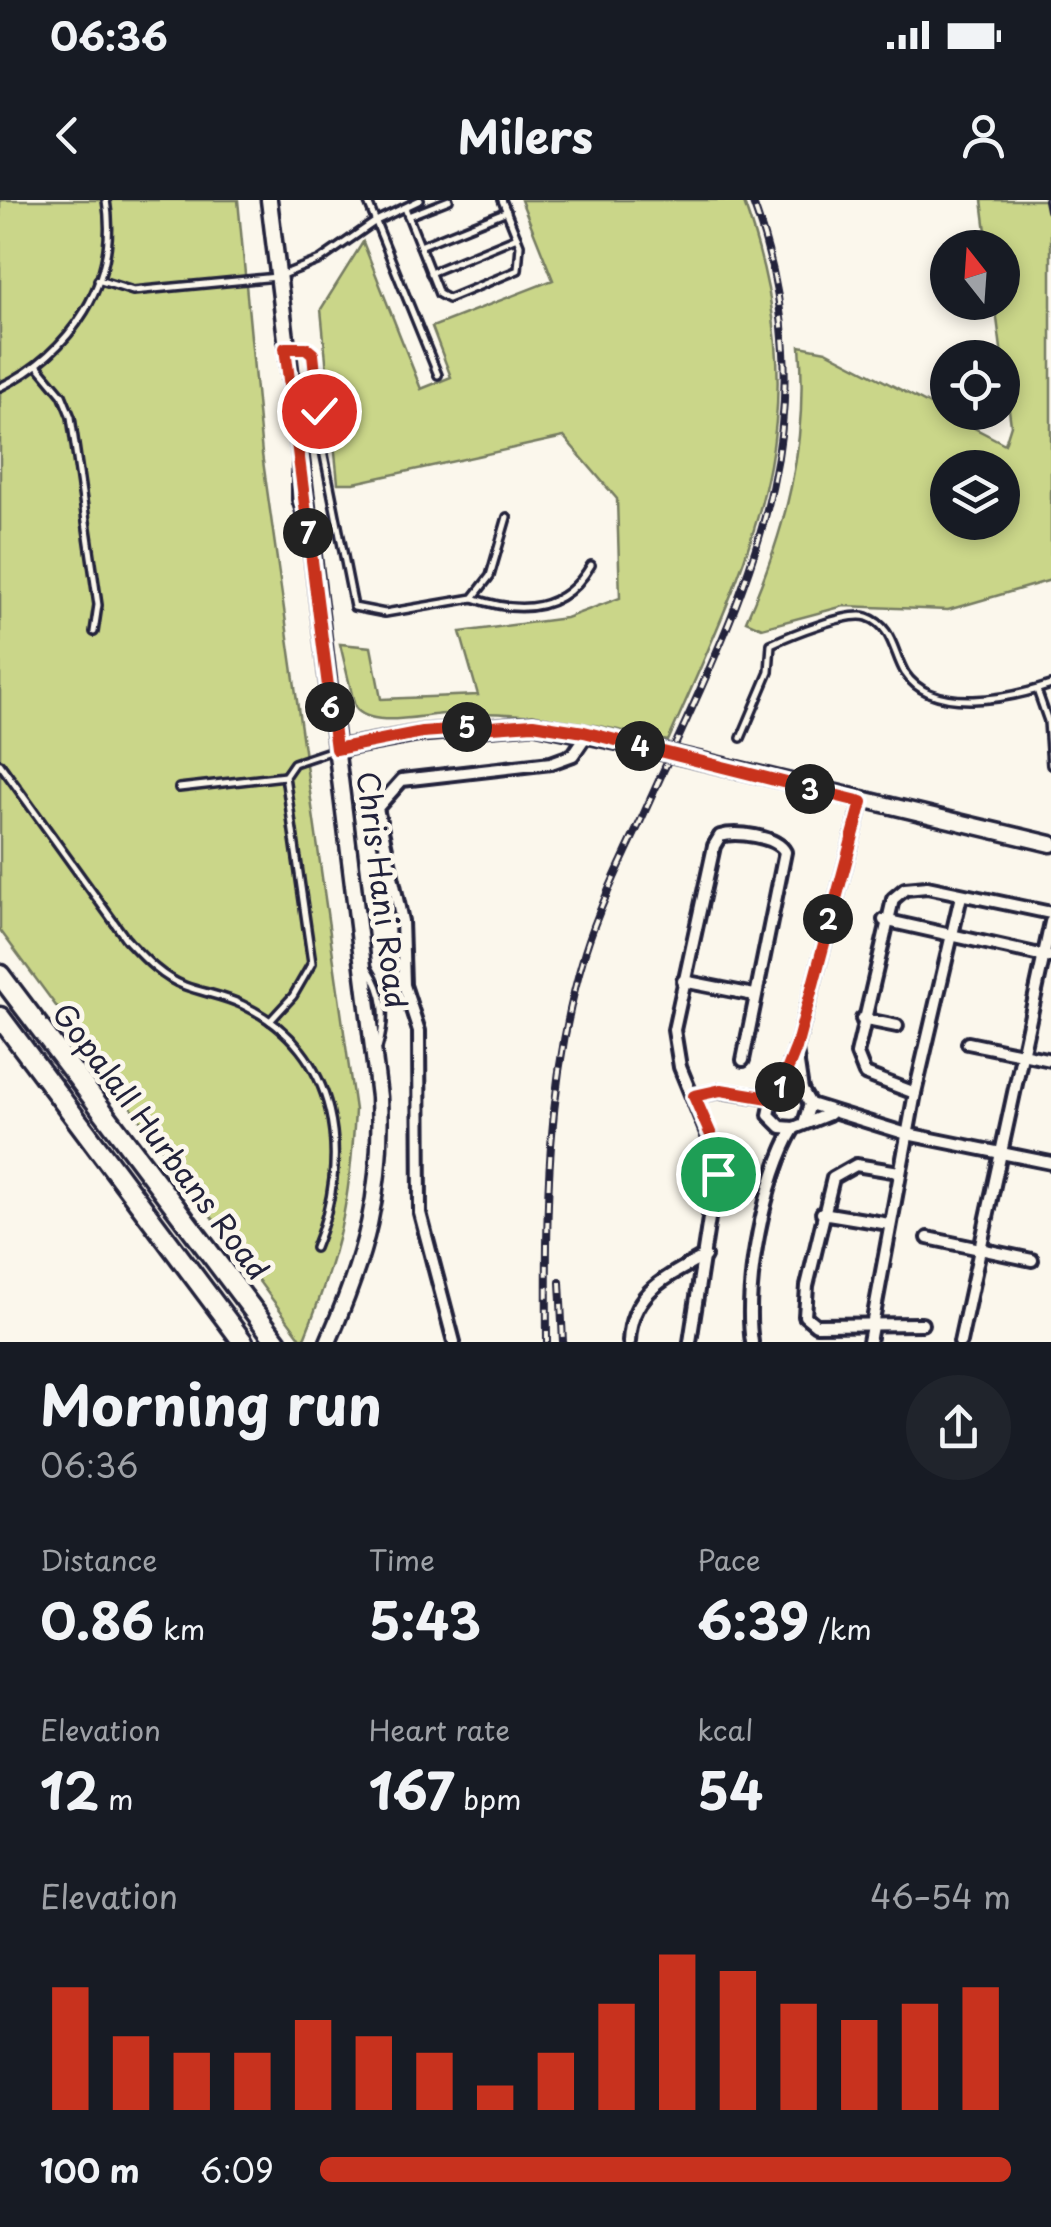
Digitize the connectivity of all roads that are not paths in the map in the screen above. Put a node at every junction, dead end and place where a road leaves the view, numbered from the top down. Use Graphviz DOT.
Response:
graph roads {
  1 [pos="106,200"];
  2 [pos="269,200"];
  3 [pos="367,200"];
  4 [pos="420,200"];
  5 [pos="449,200"];
  6 [pos="502,200"];
  7 [pos="1049,200"];
  8 [pos="1051,210"];
  9 [pos="506,211"];
  10 [pos="406,212"];
  11 [pos="376,221"];
  12 [pos="517,237"];
  13 [pos="420,246"];
  14 [pos="430,273"];
  15 [pos="276,277"];
  16 [pos="98,280"];
  17 [pos="285,348"];
  18 [pos="37,365"];
  19 [pos="438,375"];
  20 [pos="0,388"];
  21 [pos="507,517"];
  22 [pos="591,565"];
  23 [pos="473,598"];
  24 [pos="94,632"];
  25 [pos="1051,685"];
  26 [pos="1036,690"];
  27 [pos="588,732"];
  28 [pos="741,738"];
  29 [pos="336,749"];
  30 [pos="0,764"];
  31 [pos="1051,765"];
  32 [pos="286,776"];
  33 [pos="180,788"];
  34 [pos="862,802"];
  35 [pos="1051,844"];
  36 [pos="962,896"];
  37 [pos="1051,914"];
  38 [pos="884,920"];
  39 [pos="1051,922"];
  40 [pos="952,935"];
  41 [pos="1048,956"];
  42 [pos="0,975"];
  43 [pos="683,980"];
  44 [pos="754,995"];
  45 [pos="0,1017"];
  46 [pos="862,1019"];
  47 [pos="270,1021"];
  48 [pos="896,1026"];
  49 [pos="968,1043"];
  50 [pos="796,1048"];
  51 [pos="1024,1055"];
  52 [pos="743,1060"];
  53 [pos="1051,1060"];
  54 [pos="780,1088"];
  55 [pos="802,1090"];
  56 [pos="915,1093"];
  57 [pos="694,1096"];
  58 [pos="748,1097"];
  59 [pos="769,1098"];
  60 [pos="810,1104"];
  61 [pos="831,1113"];
  62 [pos="772,1120"];
  63 [pos="806,1120"];
  64 [pos="794,1128"];
  65 [pos="907,1134"];
  66 [pos="1002,1153"];
  67 [pos="778,1156"];
  68 [pos="1051,1163"];
  69 [pos="899,1172"];
  70 [pos="822,1213"];
  71 [pos="889,1224"];
  72 [pos="928,1238"];
  73 [pos="315,1248"];
  74 [pos="980,1248"];
  75 [pos="705,1256"];
  76 [pos="1032,1260"];
  77 [pos="869,1324"];
  78 [pos="922,1324"];
  79 [pos="749,1326"];
  80 [pos="243,1342"];
  81 [pos="277,1342"];
  82 [pos="328,1342"];
  83 [pos="454,1342"];
  84 [pos="629,1342"];
  85 [pos="690,1342"];
  86 [pos="742,1342"];
  87 [pos="752,1342"];
  88 [pos="868,1342"];
  89 [pos="960,1342"];
  1 -- 16 [label="lane"];
  2 -- 15 [label="street, Chris Hani Road"];
  3 -- 11 [label="lane"];
  4 -- 10 [label="lane"];
  5 -- 10 [label="lane"];
  6 -- 9 [label="lane"];
  7 -- 8 [label="lane"];
  9 -- 12 [label="lane"];
  9 -- 13 [label="lane"];
  10 -- 11 [label="lane"];
  10 -- 13 [label="lane"];
  11 -- 15 [label="lane"];
  11 -- 19 [label="lane"];
  12 -- 14 [label="lane"];
  12 -- 14 [label="lane"];
  13 -- 14 [label="lane"];
  15 -- 16 [label="lane"];
  15 -- 17 [label="street, Chris Hani Road"];
  16 -- 18 [label="lane"];
  17 -- 23 [label="lane"];
  17 -- 29 [label="street, Chris Hani Road"];
  18 -- 20 [label="lane"];
  18 -- 24 [label="lane"];
  21 -- 23 [label="lane"];
  22 -- 23 [label="lane"];
  25 -- 26 [label="lane"];
  26 -- 28 [label="lane"];
  26 -- 31 [label="lane"];
  27 -- 29 [label="street"];
  27 -- 34 [label="street, bridge"];
  27 -- 83 [label="street"];
  29 -- 32 [label="lane"];
  29 -- 82 [label="street, Chris Hani Road"];
  30 -- 47 [label="lane"];
  32 -- 33 [label="lane"];
  32 -- 47 [label="lane"];
  34 -- 35 [label="street"];
  34 -- 50 [label="street"];
  36 -- 37 [label="street"];
  36 -- 38 [label="street"];
  36 -- 40 [label="street"];
  38 -- 40 [label="street"];
  38 -- 46 [label="street"];
  39 -- 41 [label="street"];
  40 -- 41 [label="street"];
  40 -- 56 [label="street"];
  41 -- 51 [label="street"];
  42 -- 81 [label="highway, Gopalall Hurbans Road"];
  43 -- 44 [label="street"];
  43 -- 44 [label="street"];
  43 -- 57 [label="street"];
  44 -- 52 [label="street"];
  45 -- 80 [label="highway, Gopalall Hurbans Road"];
  46 -- 48 [label="street"];
  46 -- 56 [label="street"];
  47 -- 73 [label="lane"];
  49 -- 51 [label="street"];
  50 -- 54 [label="street"];
  50 -- 55 [label="street"];
  51 -- 53 [label="street"];
  51 -- 66 [label="street"];
  54 -- 55 [label="street"];
  54 -- 59 [label="street"];
  55 -- 60 [label="street"];
  56 -- 65 [label="street"];
  57 -- 58 [label="street"];
  57 -- 75 [label="street"];
  58 -- 59 [label="street"];
  58 -- 62 [label="street"];
  59 -- 62 [label="street"];
  60 -- 61 [label="street"];
  60 -- 63 [label="street"];
  61 -- 63 [label="street"];
  61 -- 65 [label="street"];
  62 -- 64 [label="street"];
  62 -- 67 [label="street"];
  63 -- 64 [label="street"];
  64 -- 67 [label="street"];
  65 -- 66 [label="street"];
  65 -- 69 [label="street"];
  66 -- 68 [label="street"];
  66 -- 74 [label="street"];
  67 -- 79 [label="street"];
  69 -- 70 [label="street"];
  69 -- 71 [label="street"];
  70 -- 71 [label="street"];
  70 -- 77 [label="street"];
  71 -- 77 [label="street"];
  72 -- 74 [label="street"];
  74 -- 76 [label="street"];
  74 -- 89 [label="street"];
  75 -- 84 [label="street"];
  75 -- 85 [label="street"];
  77 -- 78 [label="street"];
  77 -- 88 [label="street"];
  79 -- 86 [label="street"];
  79 -- 87 [label="street"];
}
